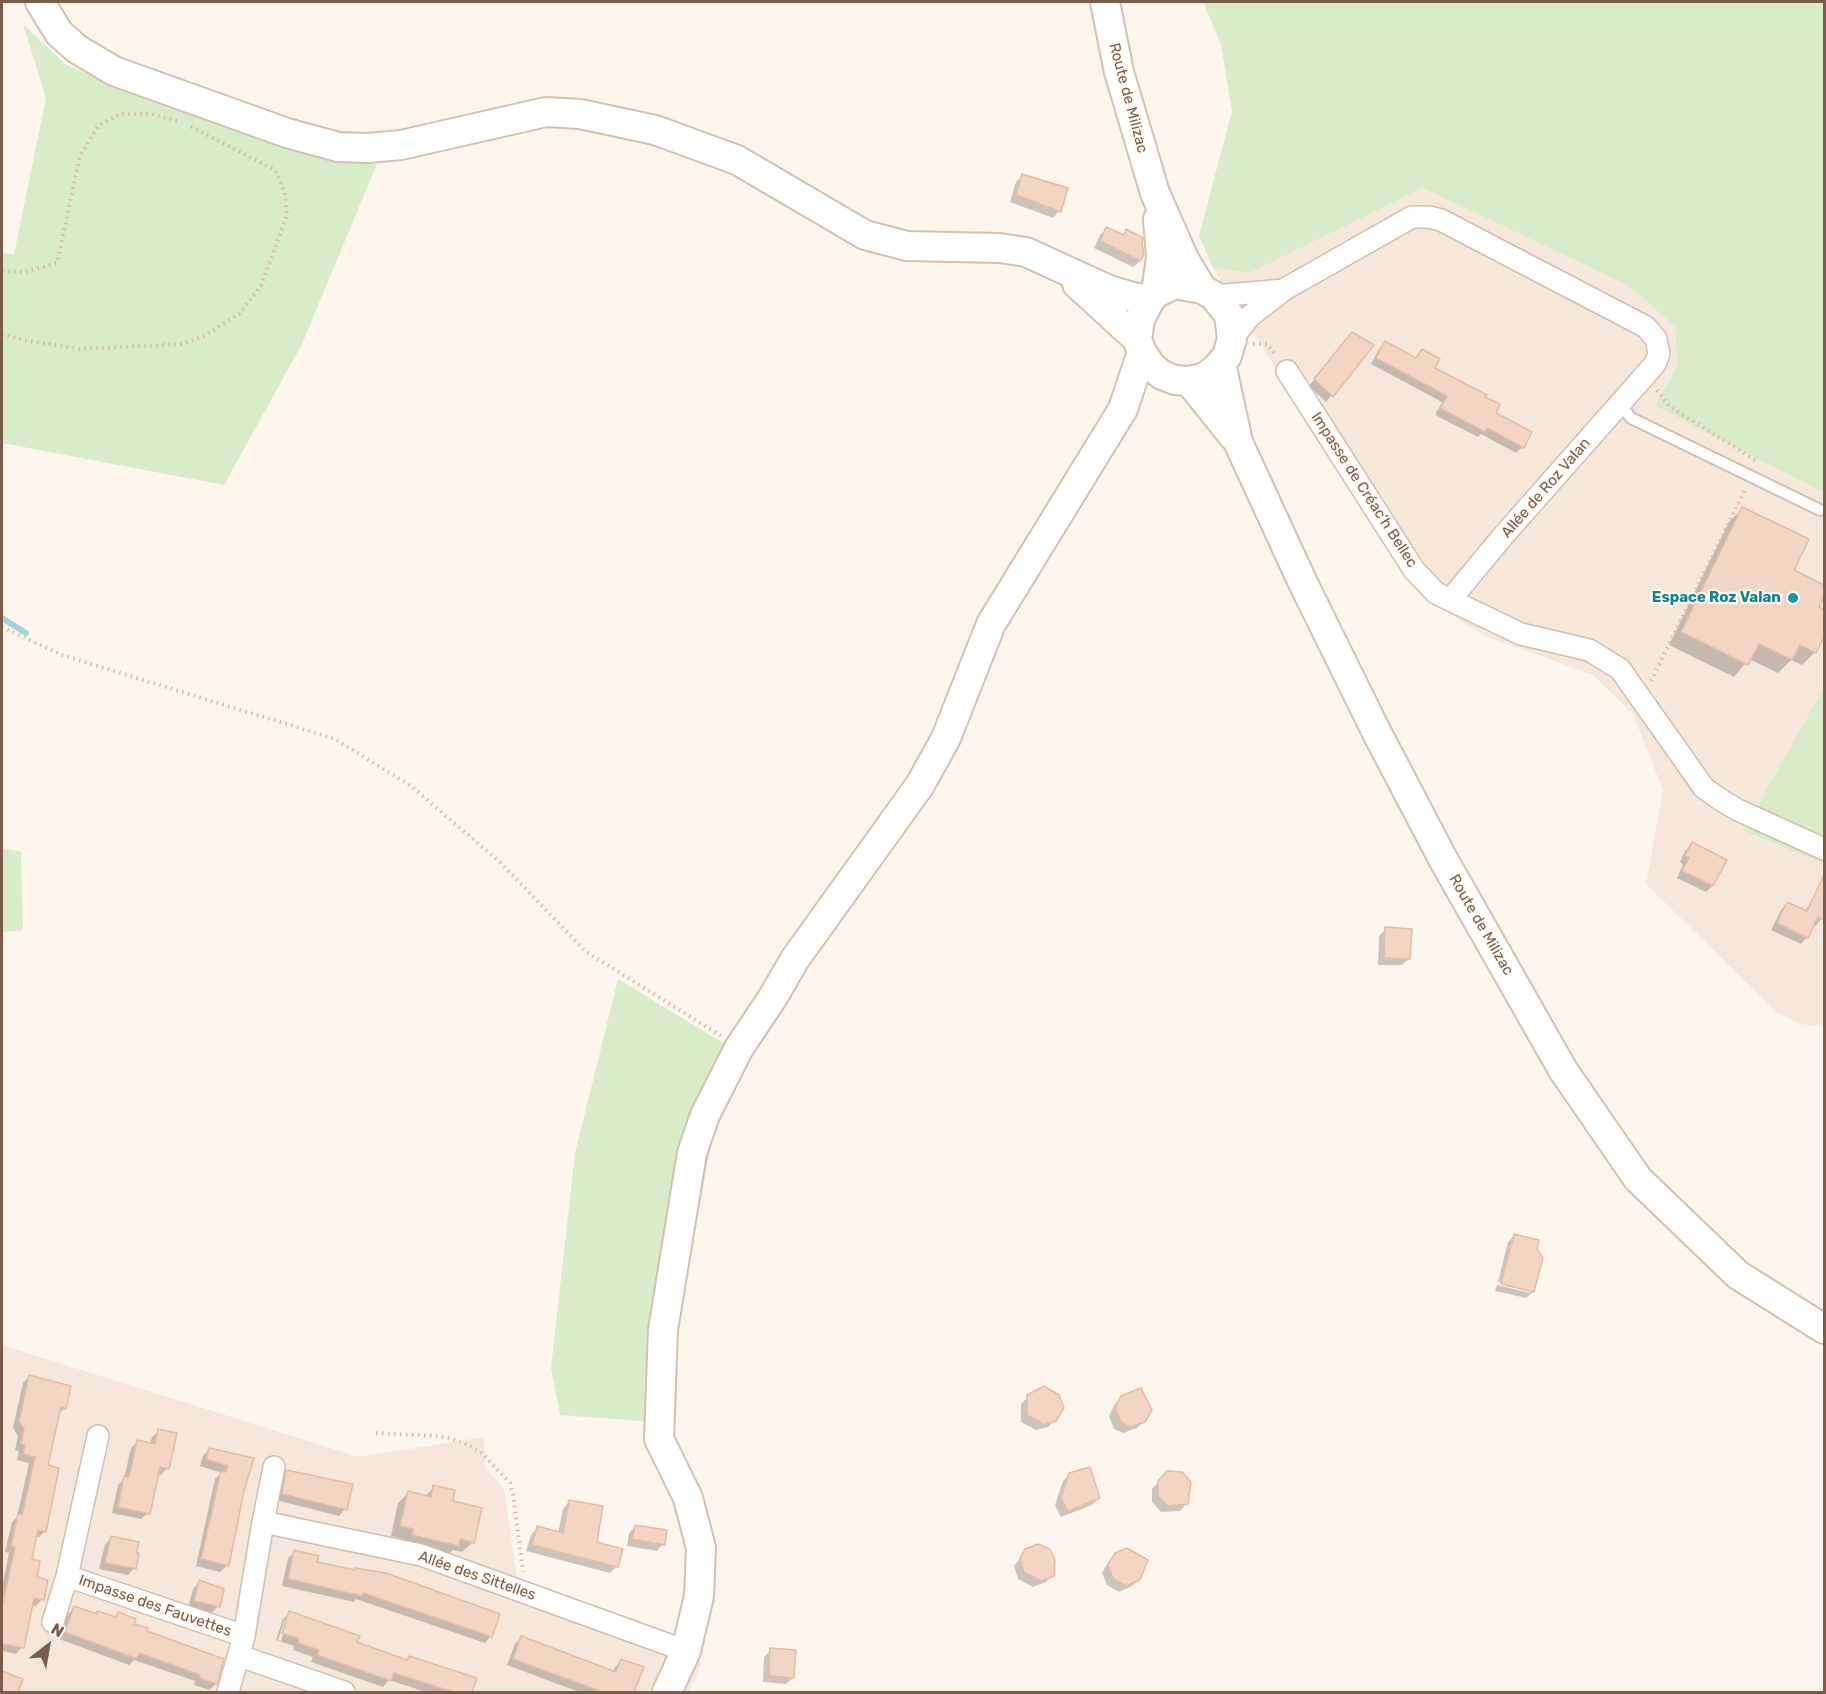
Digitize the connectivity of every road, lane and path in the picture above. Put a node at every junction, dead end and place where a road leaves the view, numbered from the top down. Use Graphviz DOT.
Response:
graph roads {
  1 [pos="40,2"];
  2 [pos="1105,2"];
  3 [pos="1155,193"];
  4 [pos="1055,265"];
  5 [pos="2,271"];
  6 [pos="1285,290"];
  7 [pos="1208,292"];
  8 [pos="1153,296"];
  9 [pos="2,334"];
  10 [pos="1139,346"];
  11 [pos="1228,349"];
  12 [pos="1287,371"];
  13 [pos="1648,372"];
  14 [pos="1182,380"];
  15 [pos="1620,404"];
  16 [pos="1123,409"];
  17 [pos="1238,442"];
  18 [pos="1757,461"];
  19 [pos="1739,502"];
  20 [pos="1820,510"];
  21 [pos="1450,600"];
  22 [pos="2,627"];
  23 [pos="1648,686"];
  24 [pos="1824,849"];
  25 [pos="739,1048"];
  26 [pos="1824,1329"];
  27 [pos="376,1433"];
  28 [pos="98,1436"];
  29 [pos="274,1467"];
  30 [pos="263,1522"];
  31 [pos="67,1576"];
  32 [pos="526,1594"];
  33 [pos="53,1622"];
  34 [pos="242,1646"];
  35 [pos="686,1651"];
  36 [pos="228,1692"];
  37 [pos="344,1692"];
  38 [pos="666,1692"];
  1 -- 4 [label="street"];
  2 -- 3 [label="street, Route de Milizac"];
  3 -- 7 [label="street, Route de Milizac"];
  3 -- 8 [label="street, Route de Milizac"];
  4 -- 8 [label="street"];
  4 -- 10 [label="street"];
  5 -- 9 [label="path"];
  6 -- 7 [label="street, Allée de Roz Valan"];
  6 -- 11 [label="street, Allée de Roz Valan"];
  6 -- 13 [label="street, Allée de Roz Valan"];
  7 -- 8 [label="street"];
  7 -- 11 [label="street"];
  8 -- 10 [label="street"];
  10 -- 14 [label="street"];
  10 -- 16 [label="street"];
  11 -- 12 [label="path"];
  11 -- 14 [label="street"];
  11 -- 17 [label="street, Route de Milizac"];
  12 -- 21 [label="street, Impasse de Créac’h Bellec"];
  13 -- 15 [label="street, Allée de Roz Valan"];
  13 -- 18 [label="path"];
  14 -- 16 [label="street"];
  14 -- 17 [label="street, Route de Milizac"];
  15 -- 20 [label="lane"];
  15 -- 21 [label="street, Allée de Roz Valan"];
  16 -- 25 [label="street"];
  17 -- 26 [label="street, Route de Milizac"];
  19 -- 23 [label="path"];
  21 -- 24 [label="street"];
  22 -- 25 [label="path"];
  25 -- 35 [label="street"];
  27 -- 32 [label="path"];
  28 -- 31 [label="street, Impasse des Fauvettes"];
  29 -- 30 [label="street"];
  30 -- 32 [label="street, Allée des Sittelles"];
  30 -- 34 [label="street"];
  31 -- 33 [label="street, Impasse des Fauvettes"];
  31 -- 34 [label="street, Impasse des Fauvettes"];
  32 -- 35 [label="street, Allée des Sittelles"];
  34 -- 36 [label="street"];
  34 -- 37 [label="street, Impasse des Fauvettes"];
  35 -- 38 [label="street"];
}
